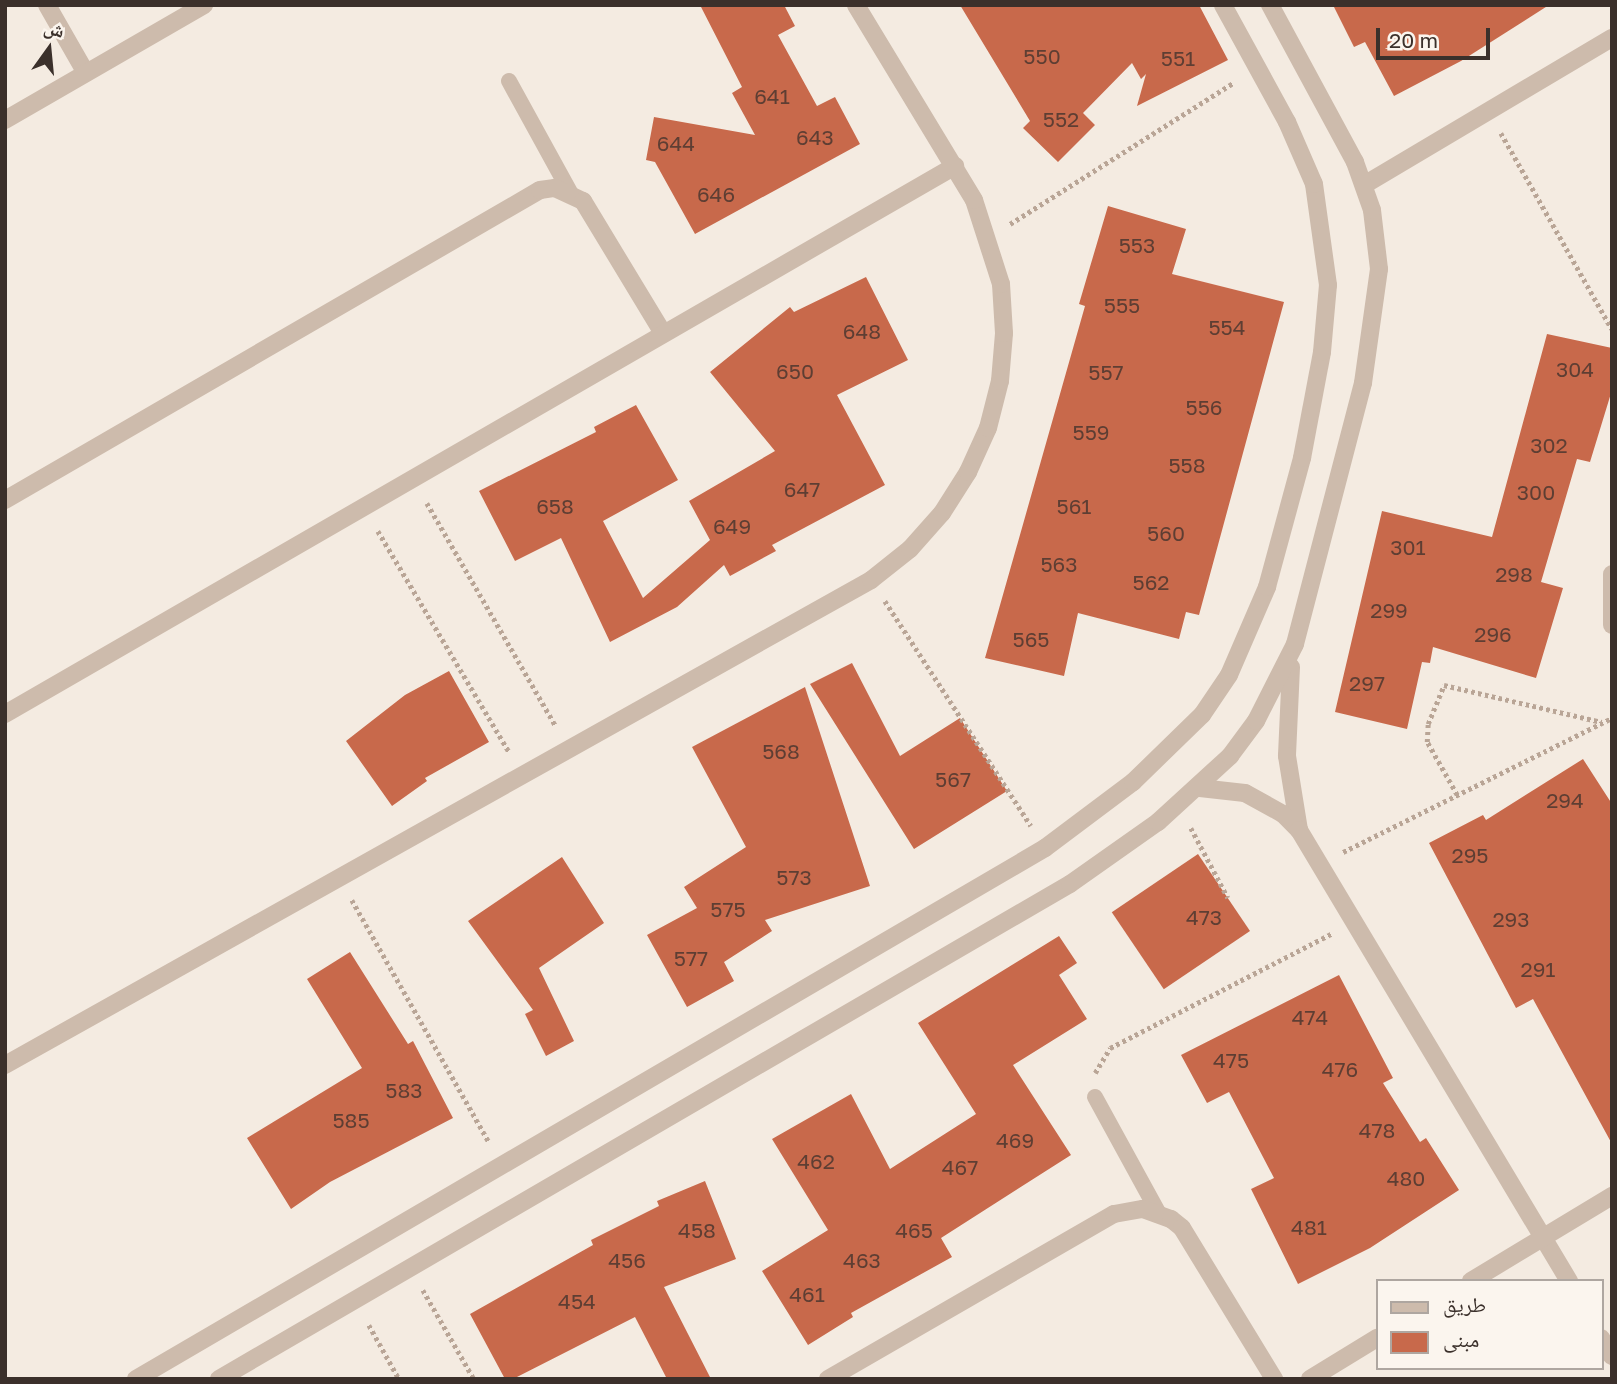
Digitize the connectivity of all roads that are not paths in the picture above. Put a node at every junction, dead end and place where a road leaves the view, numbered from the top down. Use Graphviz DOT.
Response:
graph roads {
  1 [pos="47,5"];
  2 [pos="204,5"];
  3 [pos="856,5"];
  4 [pos="1223,5"];
  5 [pos="1270,5"];
  6 [pos="1612,38"];
  7 [pos="86,74"];
  8 [pos="509,80"];
  9 [pos="5,120"];
  10 [pos="955,166"];
  11 [pos="1364,185"];
  12 [pos="570,192"];
  13 [pos="663,333"];
  14 [pos="5,500"];
  15 [pos="1612,574"];
  16 [pos="1612,625"];
  17 [pos="1295,644"];
  18 [pos="5,714"];
  19 [pos="1200,788"];
  20 [pos="1299,830"];
  21 [pos="5,1065"];
  22 [pos="1095,1097"];
  23 [pos="1612,1196"];
  24 [pos="1158,1212"];
  25 [pos="1543,1236"];
  26 [pos="1474,1279"];
  27 [pos="1568,1279"];
  28 [pos="1376,1339"];
  29 [pos="136,1379"];
  30 [pos="219,1379"];
  31 [pos="828,1379"];
  32 [pos="1274,1379"];
  33 [pos="1310,1379"];
  1 -- 7 [label="street"];
  2 -- 7 [label="street"];
  3 -- 10 [label="street"];
  4 -- 29 [label="street"];
  5 -- 11 [label="street"];
  6 -- 11 [label="street"];
  7 -- 9 [label="street"];
  8 -- 12 [label="lane"];
  10 -- 13 [label="street"];
  10 -- 21 [label="street"];
  11 -- 17 [label="street"];
  12 -- 13 [label="street"];
  12 -- 14 [label="street"];
  13 -- 18 [label="street"];
  15 -- 16 [label="street"];
  17 -- 19 [label="street"];
  17 -- 20 [label="street"];
  19 -- 20 [label="street"];
  19 -- 30 [label="street"];
  20 -- 25 [label="street"];
  22 -- 24 [label="lane"];
  23 -- 25 [label="street"];
  24 -- 31 [label="street"];
  24 -- 32 [label="street"];
  25 -- 26 [label="street"];
  25 -- 27 [label="street"];
  28 -- 33 [label="street"];
}
